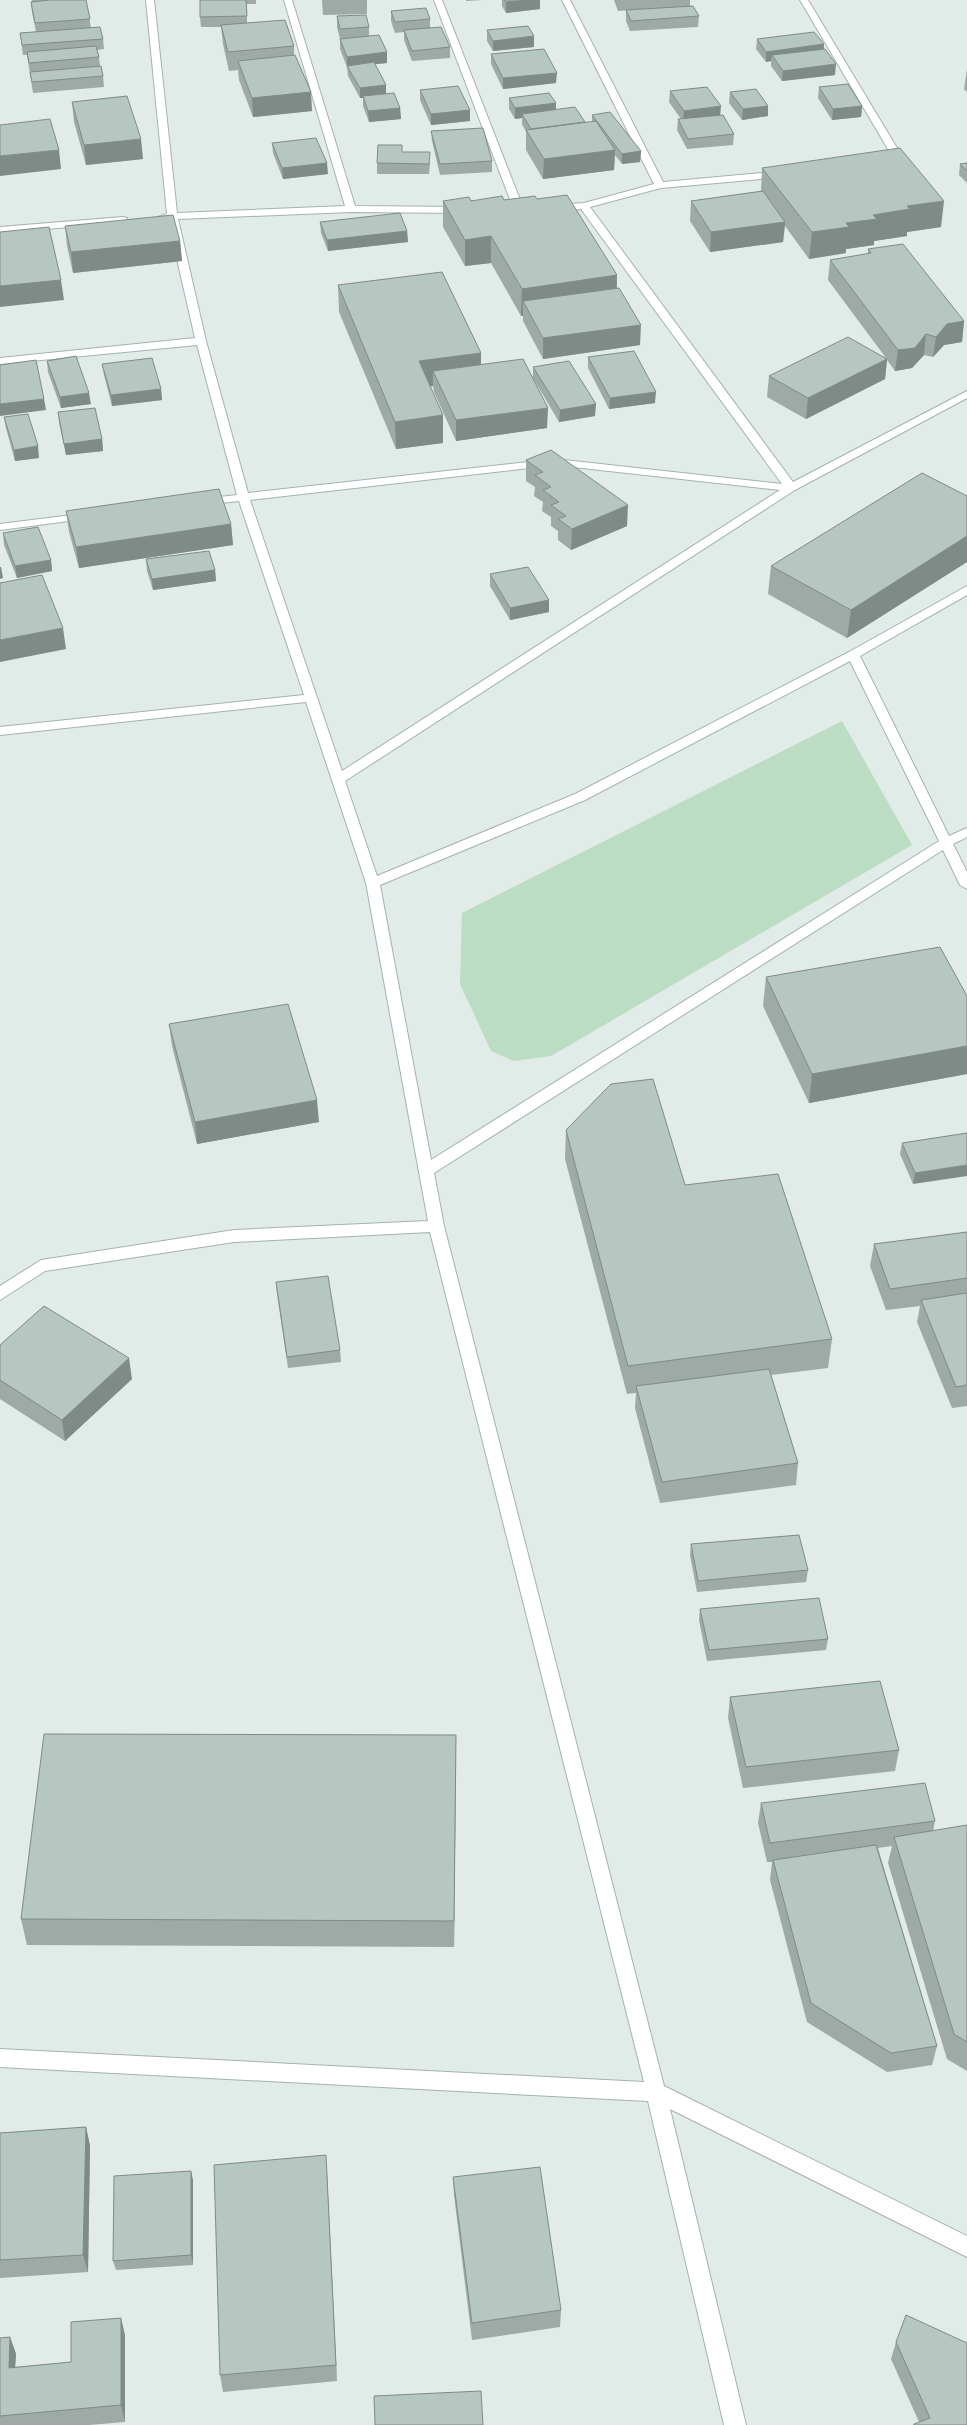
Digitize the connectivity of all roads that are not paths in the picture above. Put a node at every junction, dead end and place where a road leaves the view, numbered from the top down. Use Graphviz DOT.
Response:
graph roads {
  1 [pos="150,0"];
  2 [pos="288,0"];
  3 [pos="438,0"];
  4 [pos="566,0"];
  5 [pos="804,0"];
  6 [pos="882,164"];
  7 [pos="794,172"];
  8 [pos="660,185"];
  9 [pos="584,206"];
  10 [pos="547,208"];
  11 [pos="351,209"];
  12 [pos="469,210"];
  13 [pos="519,210"];
  14 [pos="172,216"];
  15 [pos="153,218"];
  16 [pos="134,219"];
  17 [pos="0,230"];
  18 [pos="201,341"];
  19 [pos="0,361"];
  20 [pos="967,394"];
  21 [pos="791,488"];
  22 [pos="243,497"];
  23 [pos="194,503"];
  24 [pos="97,515"];
  25 [pos="0,527"];
  26 [pos="967,590"];
  27 [pos="853,655"];
  28 [pos="312,698"];
  29 [pos="0,731"];
  30 [pos="339,779"];
  31 [pos="967,832"];
  32 [pos="945,843"];
  33 [pos="373,883"];
  34 [pos="967,885"];
  35 [pos="425,1171"];
  36 [pos="436,1226"];
  37 [pos="0,1294"];
  38 [pos="0,2058"];
  39 [pos="656,2092"];
  40 [pos="967,2247"];
  41 [pos="735,2425"];
  1 -- 14 [label="street"];
  2 -- 11 [label="street"];
  3 -- 13 [label="street"];
  4 -- 8 [label="street"];
  5 -- 6 [label="street"];
  7 -- 8 [label="street"];
  8 -- 9 [label="street"];
  9 -- 10 [label="street"];
  9 -- 21 [label="street"];
  11 -- 12 [label="street"];
  11 -- 14 [label="street"];
  14 -- 15 [label="street"];
  14 -- 18 [label="street"];
  16 -- 17 [label="street"];
  18 -- 19 [label="street"];
  18 -- 22 [label="street"];
  20 -- 21 [label="street"];
  21 -- 22 [label="street"];
  21 -- 30 [label="street"];
  22 -- 23 [label="street"];
  22 -- 28 [label="street"];
  24 -- 25 [label="street"];
  26 -- 27 [label="street"];
  27 -- 32 [label="street"];
  27 -- 33 [label="street"];
  28 -- 29 [label="street"];
  28 -- 30 [label="street"];
  30 -- 33 [label="street"];
  31 -- 32 [label="street"];
  32 -- 34 [label="street"];
  32 -- 35 [label="street"];
  33 -- 35 [label="street"];
  35 -- 36 [label="street"];
  36 -- 37 [label="street"];
  36 -- 39 [label="street"];
  38 -- 39 [label="street"];
  39 -- 40 [label="street"];
  39 -- 41 [label="street"];
}
